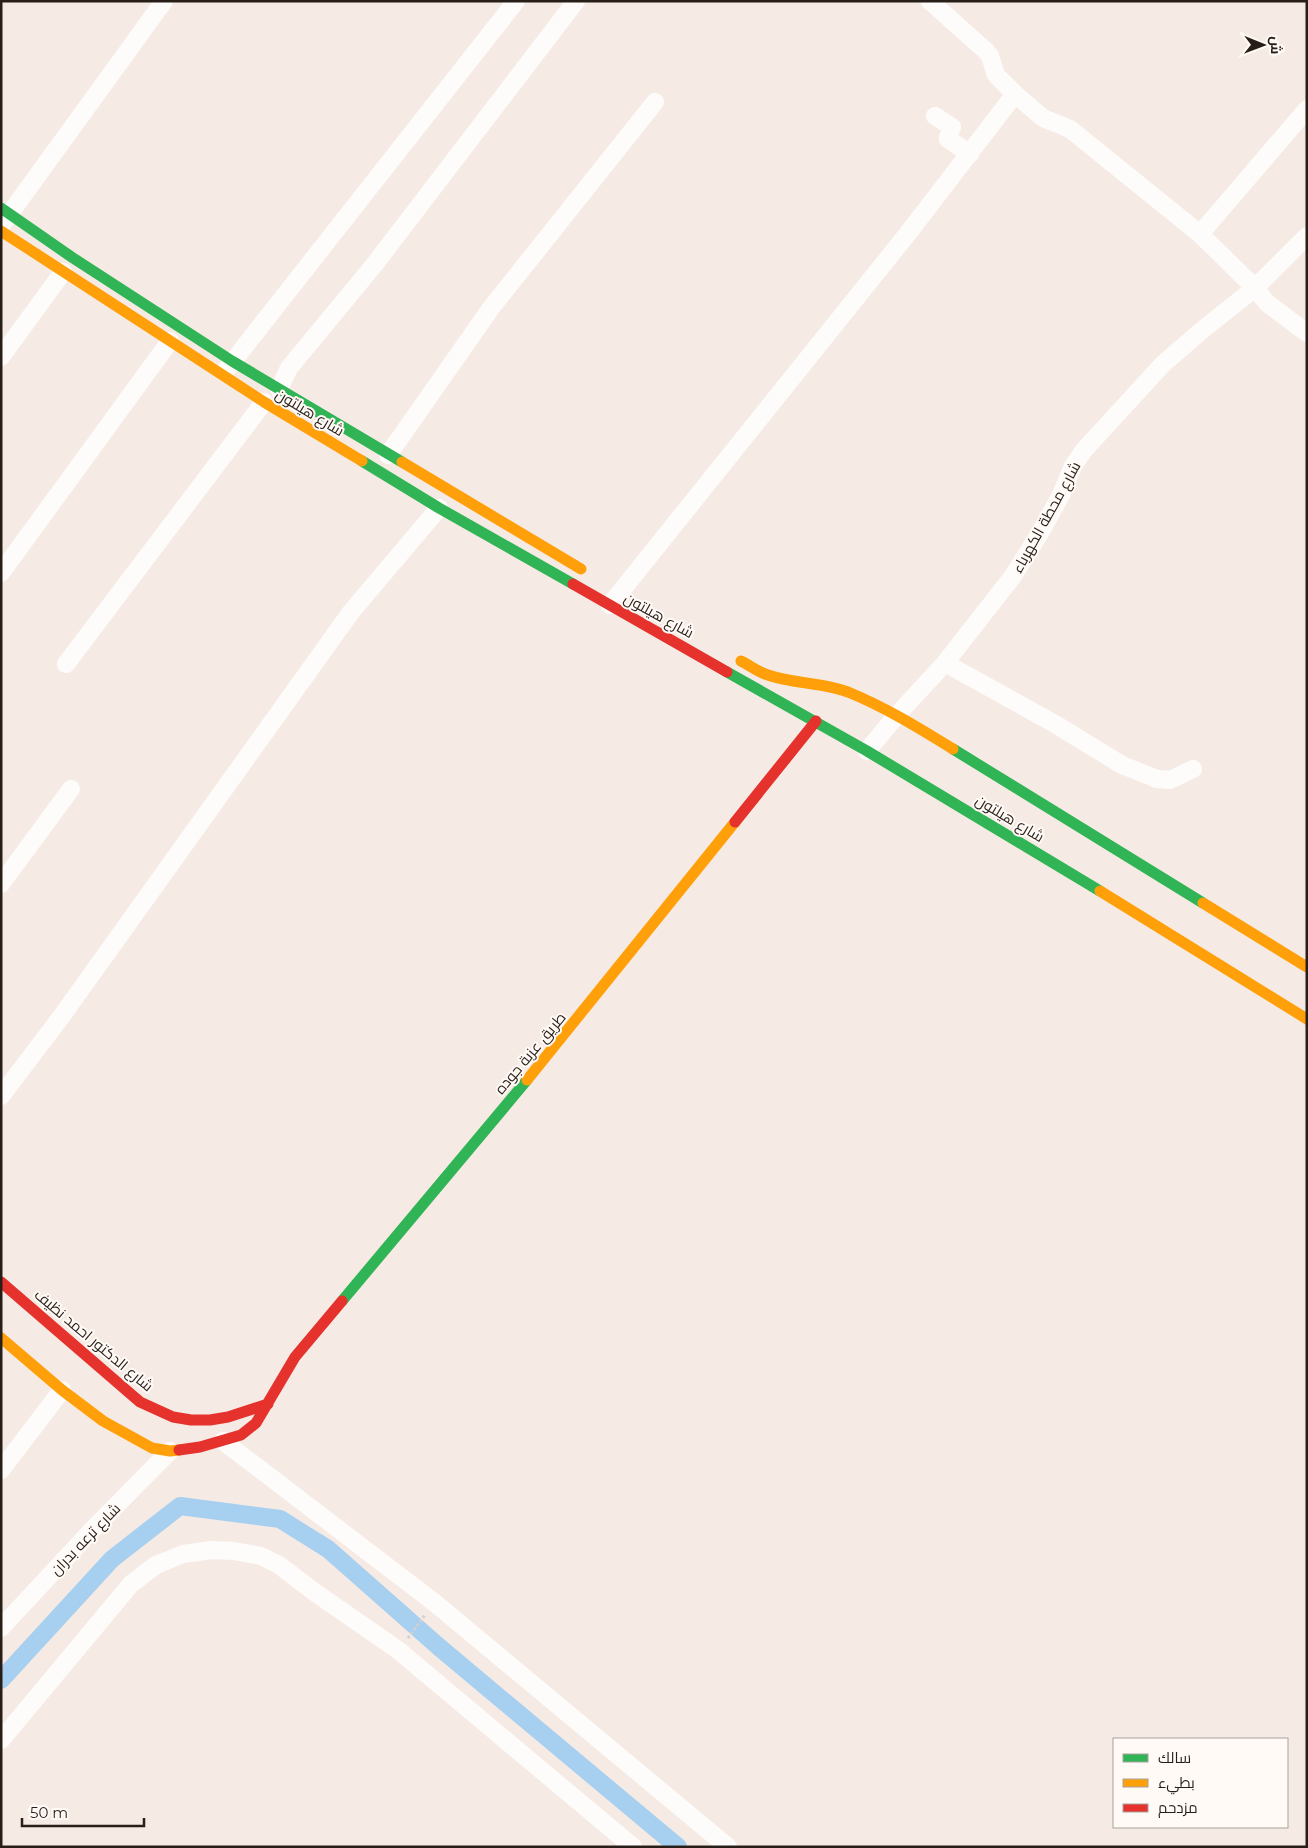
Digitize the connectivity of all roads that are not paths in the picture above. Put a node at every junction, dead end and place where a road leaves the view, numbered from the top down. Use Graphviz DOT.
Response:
graph roads {
  1 [pos="164,1"];
  2 [pos="516,1"];
  3 [pos="576,1"];
  4 [pos="930,1"];
  5 [pos="1015,94"];
  6 [pos="655,102"];
  7 [pos="1307,109"];
  8 [pos="935,116"];
  9 [pos="970,154"];
  10 [pos="4,215"];
  11 [pos="1,232"];
  12 [pos="1200,234"];
  13 [pos="1307,236"];
  14 [pos="62,272"];
  15 [pos="1256,288"];
  16 [pos="1307,333"];
  17 [pos="170,341"];
  18 [pos="1,357"];
  19 [pos="227,368"];
  20 [pos="278,389"];
  21 [pos="264,402"];
  22 [pos="388,455"];
  23 [pos="438,485"];
  24 [pos="464,500"];
  25 [pos="440,508"];
  26 [pos="1,573"];
  27 [pos="587,573"];
  28 [pos="618,595"];
  29 [pos="731,655"];
  30 [pos="945,663"];
  31 [pos="66,664"];
  32 [pos="896,715"];
  33 [pos="816,721"];
  34 [pos="867,751"];
  35 [pos="1193,769"];
  36 [pos="71,789"];
  37 [pos="1,884"];
  38 [pos="1307,967"];
  39 [pos="1307,1019"];
  40 [pos="1,1096"];
  41 [pos="1,1282"];
  42 [pos="1,1338"];
  43 [pos="62,1390"];
  44 [pos="268,1404"];
  45 [pos="223,1441"];
  46 [pos="171,1447"];
  47 [pos="1,1470"];
  48 [pos="1,1628"];
  49 [pos="1,1740"];
  50 [pos="633,1847"];
  51 [pos="728,1847"];
  1 -- 10 [label="street"];
  2 -- 19 [label="street"];
  3 -- 20 [label="street"];
  4 -- 5 [label="street"];
  5 -- 9 [label="street"];
  5 -- 12 [label="street"];
  6 -- 22 [label="street"];
  7 -- 12 [label="street"];
  8 -- 9 [label="street"];
  9 -- 28 [label="street"];
  10 -- 19 [label="main road, شارع هيلتون"];
  11 -- 14 [label="main road, شارع هيلتون"];
  12 -- 15 [label="street"];
  13 -- 15 [label="street, شارع محطة الكهرباء"];
  14 -- 17 [label="main road, شارع هيلتون"];
  14 -- 18 [label="street"];
  15 -- 16 [label="street"];
  15 -- 30 [label="street, شارع محطة الكهرباء"];
  17 -- 19 [label="main road, شارع هيلتون"];
  17 -- 26 [label="street"];
  19 -- 20 [label="main road, شارع هيلتون"];
  19 -- 21 [label="main road, شارع هيلتون"];
  20 -- 22 [label="main road, شارع هيلتون"];
  21 -- 25 [label="main road, شارع هيلتون"];
  21 -- 31 [label="street"];
  22 -- 23 [label="main road, شارع هيلتون"];
  23 -- 24 [label="main road, شارع هيلتون"];
  23 -- 25 [label="main road"];
  24 -- 25 [label="main road"];
  24 -- 27 [label="main road, شارع هيلتون"];
  25 -- 28 [label="main road, شارع هيلتون"];
  25 -- 40 [label="street"];
  28 -- 33 [label="main road, شارع هيلتون"];
  29 -- 32 [label="main road, شارع هيلتون"];
  30 -- 32 [label="street, شارع محطة الكهرباء"];
  30 -- 35 [label="street"];
  32 -- 34 [label="street, شارع محطة الكهرباء"];
  32 -- 38 [label="main road, شارع هيلتون"];
  33 -- 34 [label="main road, شارع هيلتون"];
  33 -- 44 [label="main road, طريق عزبة جوده"];
  34 -- 39 [label="main road, شارع هيلتون"];
  36 -- 37 [label="street"];
  41 -- 44 [label="main road, شارع الدكتور احمد نظيف"];
  42 -- 43 [label="main road"];
  43 -- 46 [label="main road"];
  43 -- 47 [label="street"];
  44 -- 45 [label="main road"];
  45 -- 46 [label="main road"];
  45 -- 51 [label="street"];
  46 -- 48 [label="street, شارع ترعه بدران"];
  49 -- 50 [label="street"];
}
